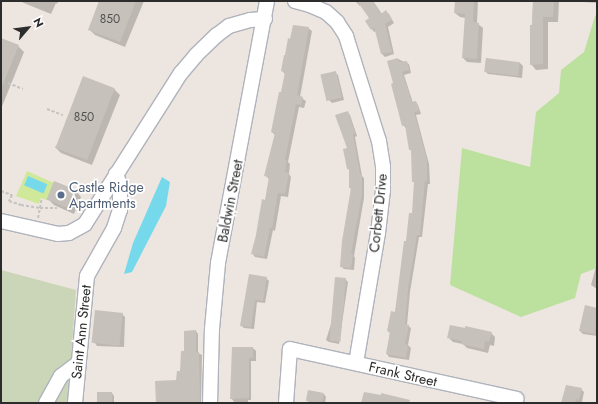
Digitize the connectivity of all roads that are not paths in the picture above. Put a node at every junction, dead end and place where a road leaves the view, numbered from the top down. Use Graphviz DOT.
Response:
graph roads {
  1 [pos="267,1"];
  2 [pos="295,1"];
  3 [pos="265,19"];
  4 [pos="116,174"];
  5 [pos="1,221"];
  6 [pos="78,363"];
  7 [pos="356,363"];
  8 [pos="517,399"];
  9 [pos="46,403"];
  10 [pos="75,403"];
  11 [pos="210,403"];
  12 [pos="286,403"];
  1 -- 3 [label="street, Baldwin Street"];
  2 -- 7 [label="street, Corbett Drive"];
  3 -- 4 [label="street"];
  3 -- 11 [label="street, Baldwin Street"];
  4 -- 5 [label="street"];
  4 -- 6 [label="street, Saint Ann Street"];
  6 -- 9 [label="street"];
  6 -- 10 [label="street, Saint Ann Street"];
  7 -- 8 [label="street, Frank Street"];
  7 -- 12 [label="street, Frank Street"];
}
